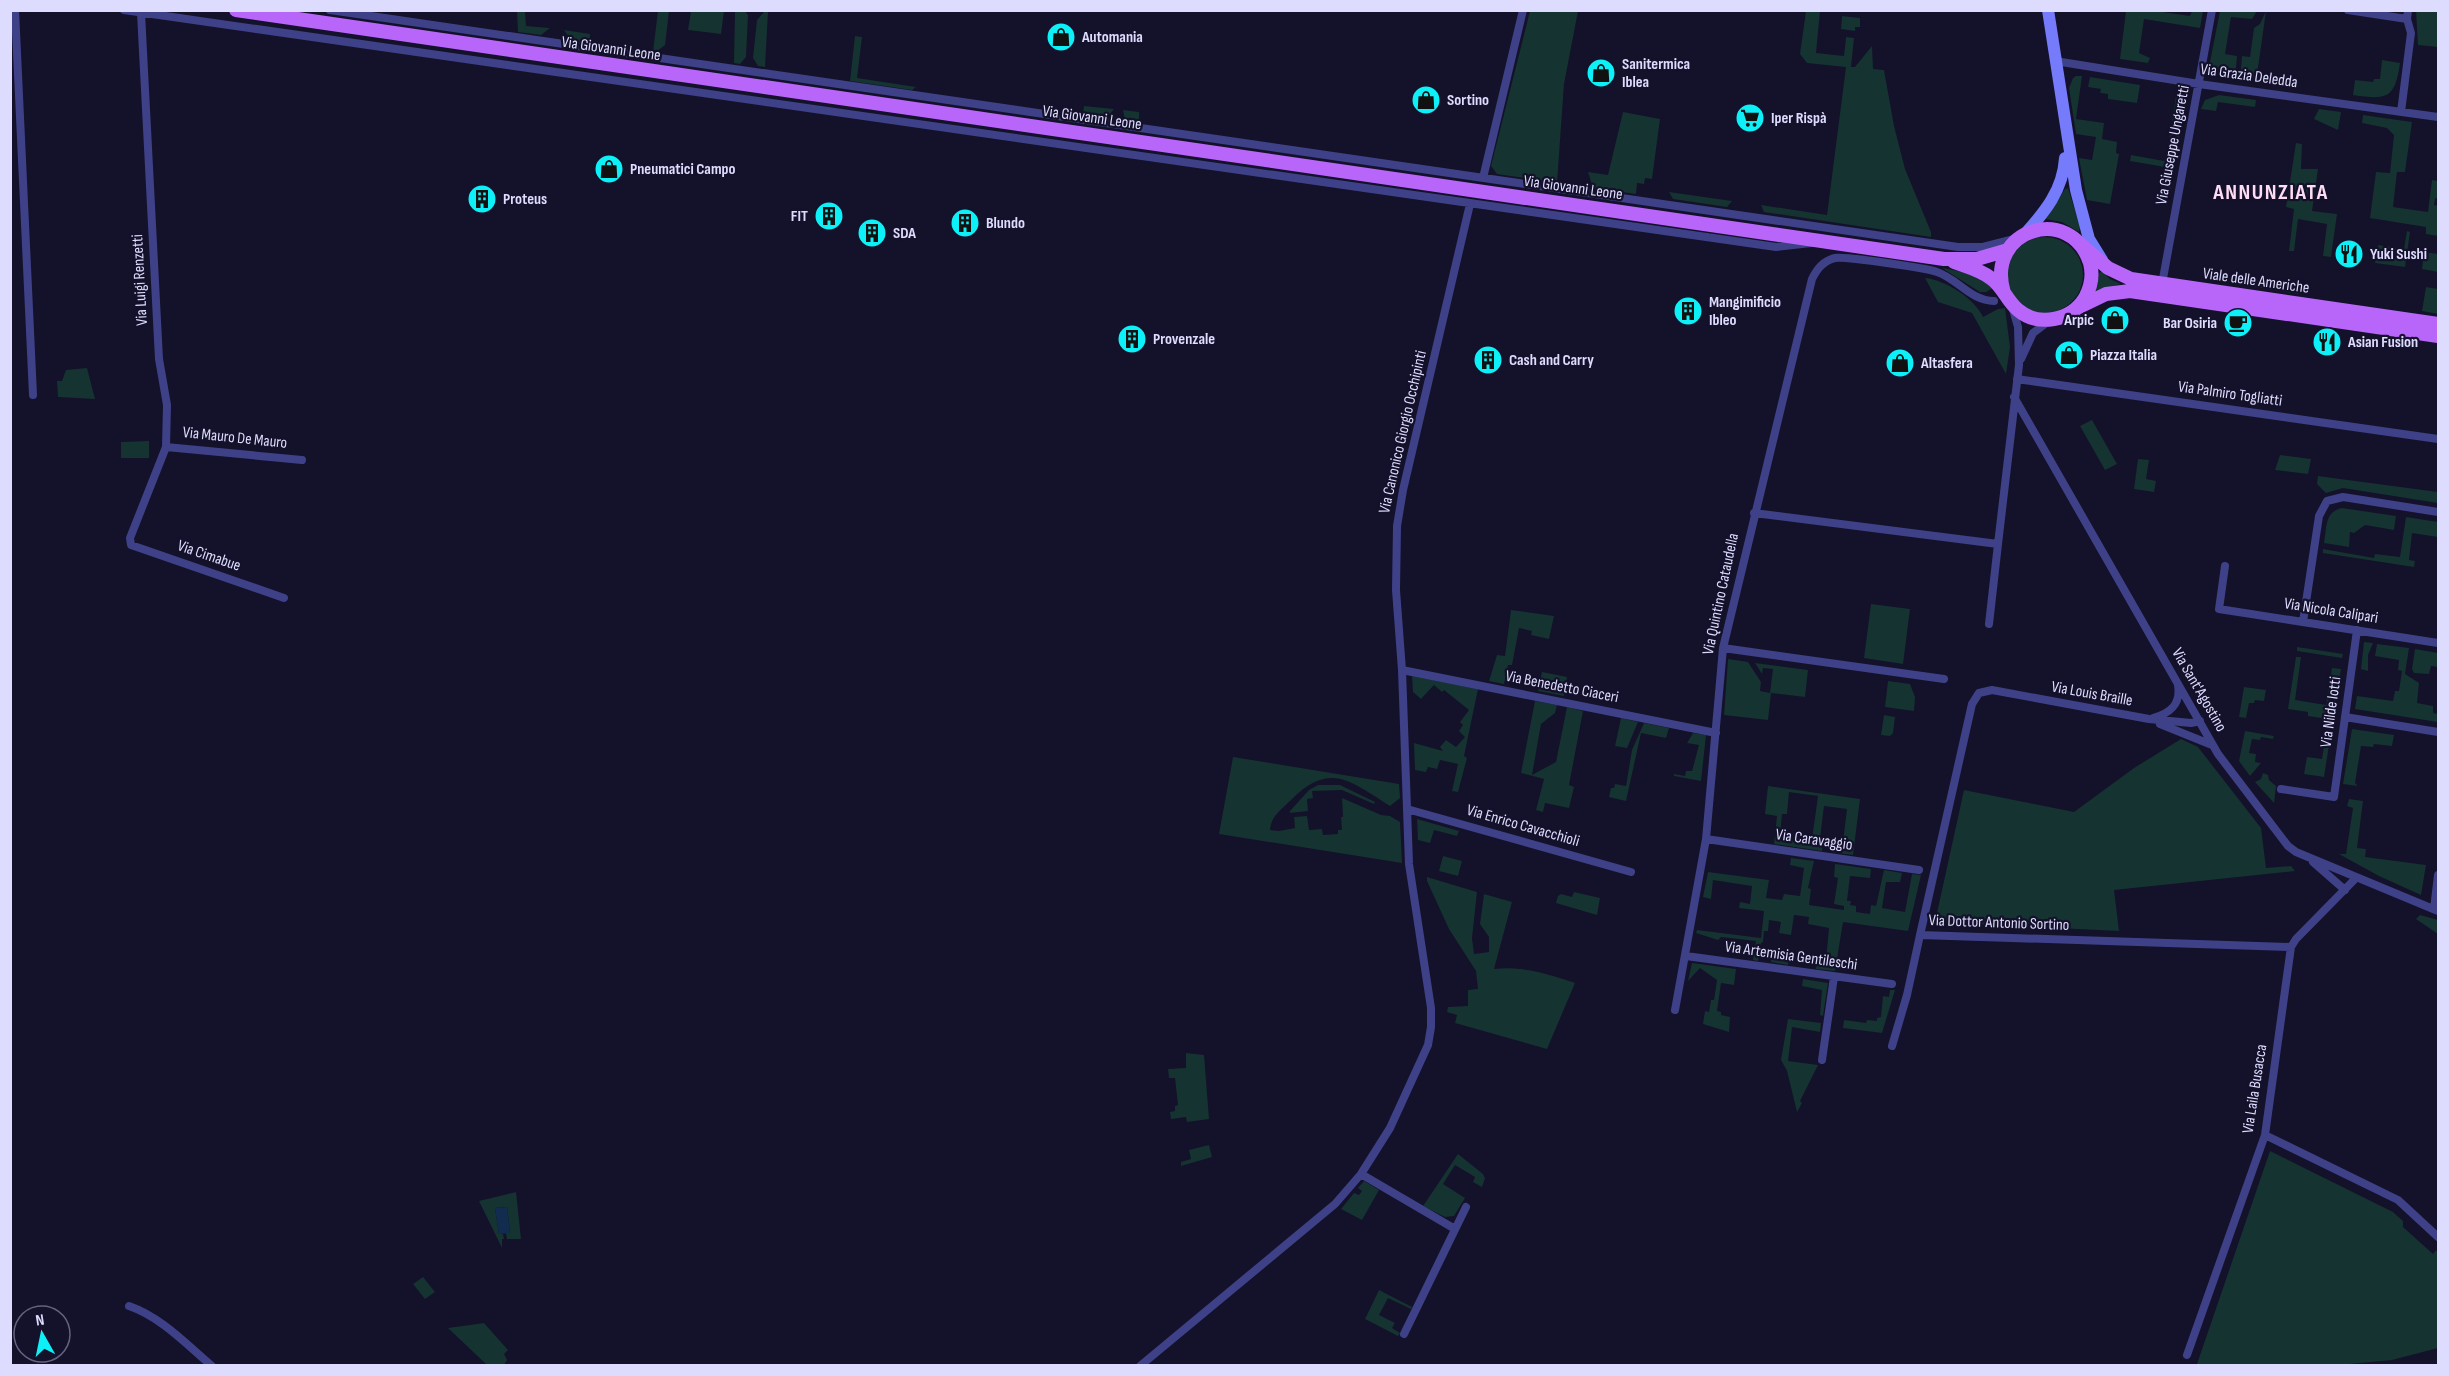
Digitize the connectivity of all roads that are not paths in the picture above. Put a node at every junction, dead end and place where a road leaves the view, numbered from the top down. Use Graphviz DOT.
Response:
graph roads {
  1 [pos="15,10"];
  2 [pos="124,10"];
  3 [pos="236,10"];
  4 [pos="330,10"];
  5 [pos="1523,10"];
  6 [pos="2048,10"];
  7 [pos="2212,10"];
  8 [pos="2348,10"];
  9 [pos="141,13"];
  10 [pos="2407,15"];
  11 [pos="2055,62"];
  12 [pos="2199,84"];
  13 [pos="2401,112"];
  14 [pos="2439,117"];
  15 [pos="2066,136"];
  16 [pos="1483,178"];
  17 [pos="1470,204"];
  18 [pos="2022,236"];
  19 [pos="1821,241"];
  20 [pos="2008,250"];
  21 [pos="2091,253"];
  22 [pos="1944,259"];
  23 [pos="2162,284"];
  24 [pos="2003,299"];
  25 [pos="2077,308"];
  26 [pos="2051,320"];
  27 [pos="2439,324"];
  28 [pos="2439,336"];
  29 [pos="2019,365"];
  30 [pos="2017,379"];
  31 [pos="33,395"];
  32 [pos="2014,397"];
  33 [pos="2439,439"];
  34 [pos="166,447"];
  35 [pos="302,460"];
  36 [pos="2439,512"];
  37 [pos="1755,513"];
  38 [pos="129,538"];
  39 [pos="1998,544"];
  40 [pos="2225,566"];
  41 [pos="284,598"];
  42 [pos="2303,622"];
  43 [pos="1989,624"];
  44 [pos="2357,630"];
  45 [pos="2439,643"];
  46 [pos="1723,648"];
  47 [pos="1402,670"];
  48 [pos="1944,679"];
  49 [pos="2176,679"];
  50 [pos="1979,693"];
  51 [pos="2345,717"];
  52 [pos="2149,719"];
  53 [pos="2200,721"];
  54 [pos="2439,732"];
  55 [pos="1716,733"];
  56 [pos="2213,746"];
  57 [pos="2281,789"];
  58 [pos="1407,809"];
  59 [pos="1706,839"];
  60 [pos="2308,857"];
  61 [pos="1918,870"];
  62 [pos="1631,872"];
  63 [pos="2439,875"];
  64 [pos="2356,878"];
  65 [pos="2345,890"];
  66 [pos="2436,910"];
  67 [pos="1920,935"];
  68 [pos="2291,947"];
  69 [pos="1686,956"];
  70 [pos="1834,977"];
  71 [pos="1892,984"];
  72 [pos="1675,1010"];
  73 [pos="1892,1046"];
  74 [pos="1822,1060"];
  75 [pos="2265,1135"];
  76 [pos="1361,1174"];
  77 [pos="1466,1207"];
  78 [pos="1455,1229"];
  79 [pos="2439,1237"];
  80 [pos="129,1306"];
  81 [pos="1404,1334"];
  82 [pos="2187,1354"];
  83 [pos="212,1365"];
  84 [pos="1140,1365"];
  1 -- 31 [label="street"];
  2 -- 9 [label="street"];
  3 -- 19 [label="main road, Via Giovanni Leone"];
  4 -- 16 [label="street"];
  5 -- 16 [label="street"];
  6 -- 11 [label="main road"];
  7 -- 12 [label="street, Via Giuseppe Ungaretti"];
  8 -- 10 [label="street"];
  9 -- 17 [label="street"];
  9 -- 34 [label="street, Via Luigi Renzetti"];
  10 -- 13 [label="street"];
  11 -- 12 [label="street, Via Grazia Deledda"];
  11 -- 15 [label="main road"];
  12 -- 13 [label="street, Via Grazia Deledda"];
  12 -- 23 [label="street, Via Giuseppe Ungaretti"];
  13 -- 14 [label="street, Via Grazia Deledda"];
  15 -- 18 [label="main road"];
  15 -- 21 [label="main road"];
  16 -- 18 [label="street"];
  17 -- 19 [label="street"];
  17 -- 47 [label="street, Via Canonico Giorgio Occhipinti"];
  18 -- 20 [label="main road"];
  18 -- 21 [label="main road"];
  19 -- 22 [label="main road, Via Giovanni Leone"];
  20 -- 22 [label="main road"];
  20 -- 24 [label="main road"];
  21 -- 23 [label="main road, Viale delle Americhe"];
  21 -- 25 [label="main road"];
  22 -- 24 [label="main road"];
  23 -- 27 [label="main road, Viale delle Americhe"];
  24 -- 26 [label="main road"];
  24 -- 29 [label="street"];
  24 -- 37 [label="street, Via Quintino Cataudella"];
  25 -- 26 [label="main road"];
  25 -- 28 [label="main road, Viale delle Americhe"];
  26 -- 29 [label="street"];
  29 -- 30 [label="street"];
  30 -- 32 [label="street"];
  30 -- 33 [label="street, Via Palmiro Togliatti"];
  32 -- 39 [label="street"];
  32 -- 49 [label="street, Via Sant'Agostino"];
  34 -- 35 [label="street, Via Mauro De Mauro"];
  34 -- 38 [label="street, Via Luigi Renzetti"];
  36 -- 42 [label="street"];
  37 -- 39 [label="street"];
  37 -- 46 [label="street, Via Quintino Cataudella"];
  38 -- 41 [label="street, Via Cimabue"];
  39 -- 43 [label="street"];
  40 -- 42 [label="street, Via Nicola Calipari"];
  42 -- 44 [label="street, Via Nicola Calipari"];
  44 -- 45 [label="street, Via Nicola Calipari"];
  44 -- 51 [label="street, Via Nilde Iotti"];
  46 -- 48 [label="street"];
  46 -- 55 [label="street, Via Quintino Cataudella"];
  47 -- 55 [label="street, Via Benedetto Ciaceri"];
  47 -- 58 [label="street, Via Canonico Giorgio Occhipinti"];
  49 -- 52 [label="street"];
  49 -- 53 [label="street, Via Sant'Agostino"];
  50 -- 52 [label="street, Via Louis Braille"];
  50 -- 67 [label="street, Via Dottor Antonio Sortino"];
  51 -- 54 [label="street"];
  51 -- 57 [label="street, Via Nilde Iotti"];
  52 -- 53 [label="street, Via Louis Braille"];
  52 -- 56 [label="street"];
  53 -- 56 [label="street, Via Sant'Agostino"];
  55 -- 59 [label="street, Via Quintino Cataudella"];
  56 -- 60 [label="street, Via Sant'Agostino"];
  58 -- 62 [label="street, Via Enrico Cavacchioli"];
  58 -- 76 [label="street, Via Canonico Giorgio Occhipinti"];
  59 -- 61 [label="street, Via Caravaggio"];
  59 -- 69 [label="street, Via Quintino Cataudella"];
  60 -- 64 [label="street, Via Sant'Agostino"];
  60 -- 65 [label="street"];
  63 -- 66 [label="street"];
  64 -- 65 [label="street"];
  64 -- 66 [label="street, Via Sant'Agostino"];
  65 -- 68 [label="street"];
  67 -- 68 [label="street, Via Dottor Antonio Sortino"];
  67 -- 73 [label="street"];
  68 -- 75 [label="street, Via Laila Busacca"];
  69 -- 70 [label="street, Via Artemisia Gentileschi"];
  69 -- 72 [label="street, Via Quintino Cataudella"];
  70 -- 71 [label="street, Via Artemisia Gentileschi"];
  70 -- 74 [label="street"];
  75 -- 79 [label="street"];
  75 -- 82 [label="street, Via Laila Busacca"];
  76 -- 78 [label="street"];
  76 -- 84 [label="street, Via Canonico Giorgio Occhipinti"];
  77 -- 78 [label="street"];
  78 -- 81 [label="street"];
  80 -- 83 [label="street"];
}
